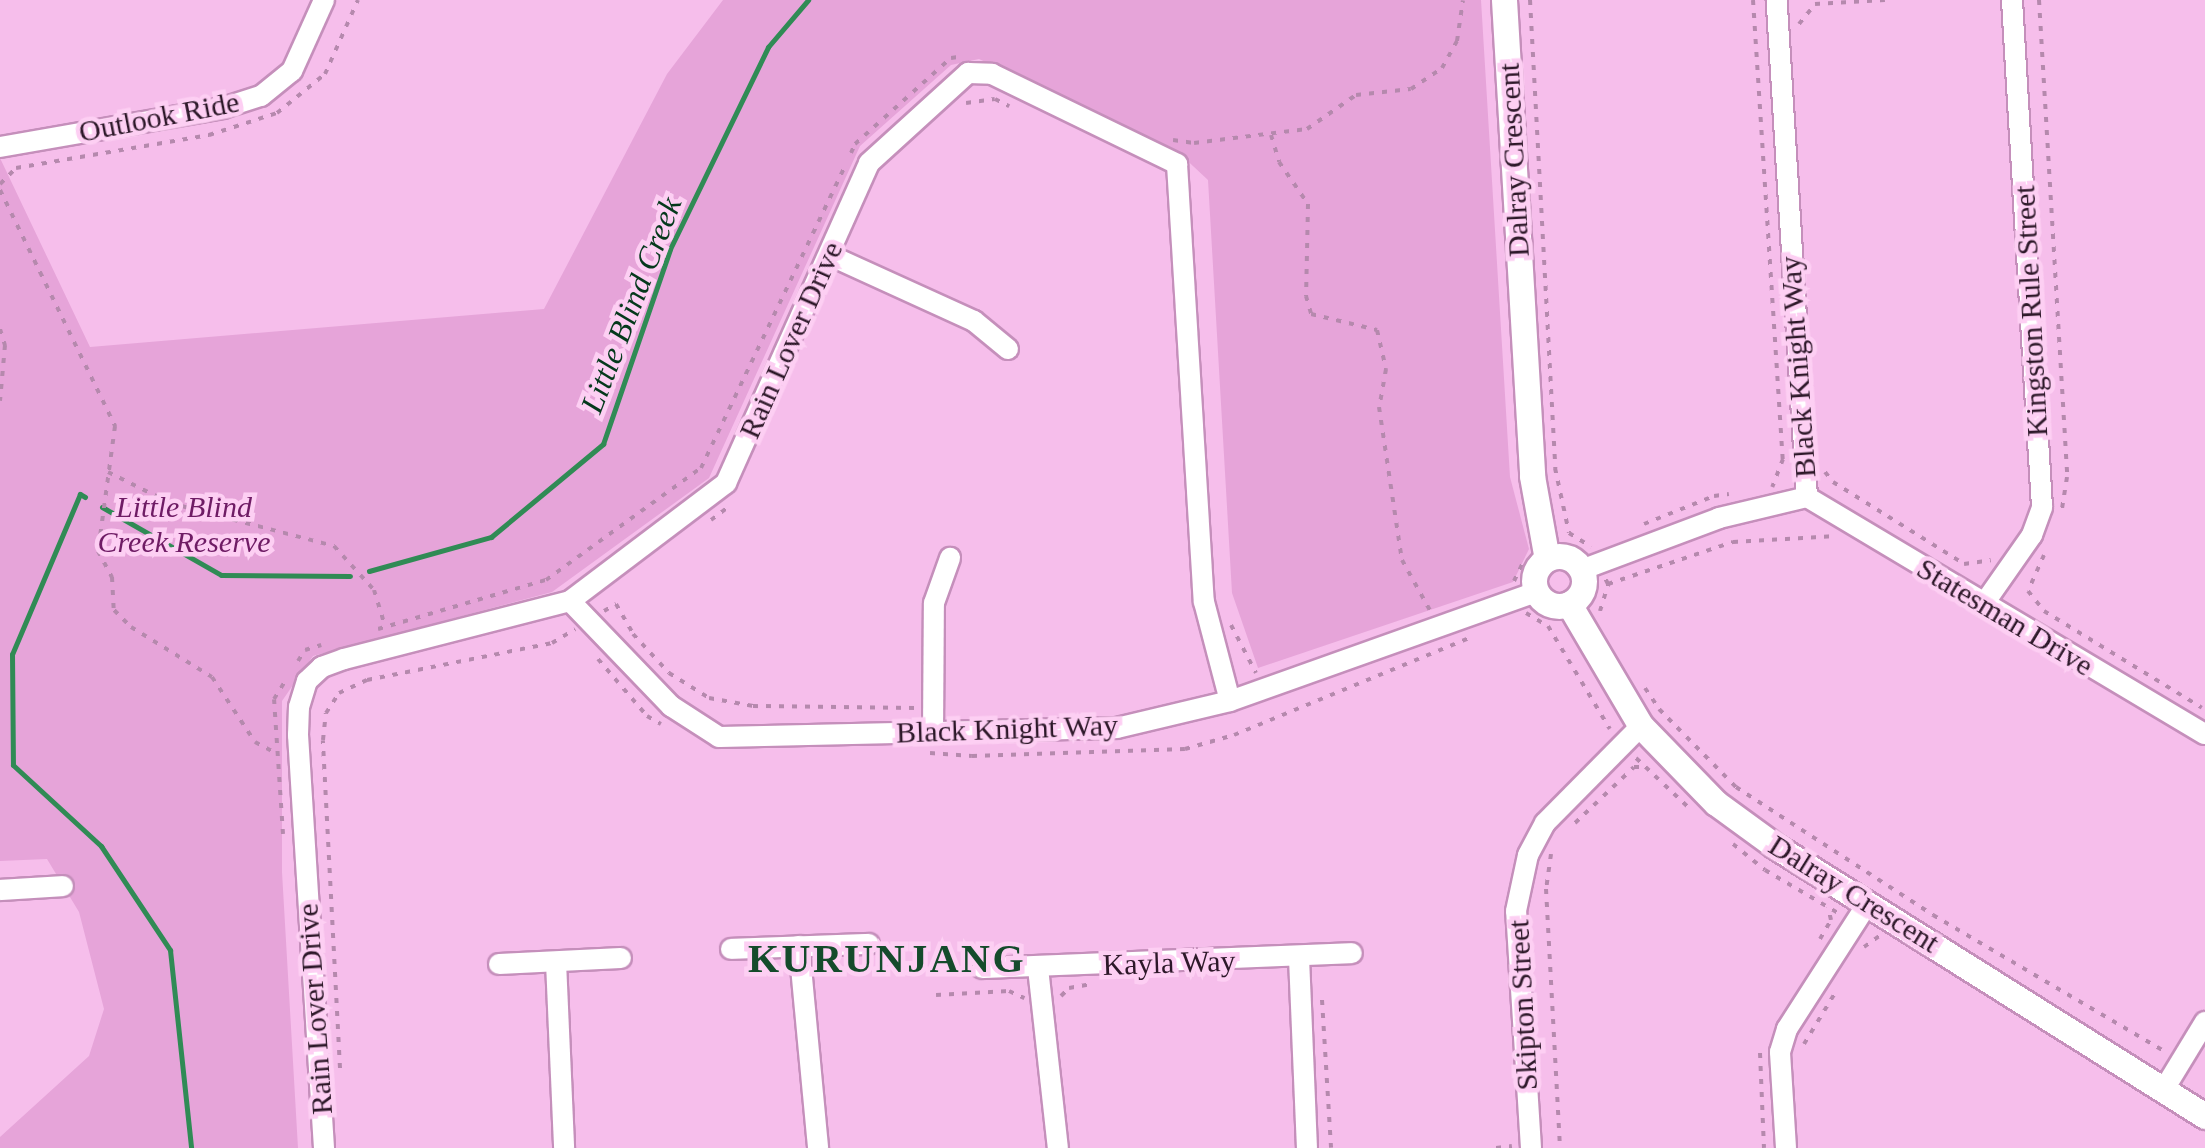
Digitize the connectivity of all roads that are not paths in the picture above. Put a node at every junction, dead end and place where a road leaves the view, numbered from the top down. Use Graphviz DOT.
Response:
graph roads {
  1 [pos="324,0"];
  2 [pos="1504,0"];
  3 [pos="1777,0"];
  4 [pos="2012,0"];
  5 [pos="0,147"];
  6 [pos="830,255"];
  7 [pos="1008,349"];
  8 [pos="1807,498"];
  9 [pos="950,558"];
  10 [pos="1547,559"];
  11 [pos="1590,567"];
  12 [pos="1528,595"];
  13 [pos="570,601"];
  14 [pos="1569,604"];
  15 [pos="1982,605"];
  16 [pos="1230,701"];
  17 [pos="933,732"];
  18 [pos="2205,734"];
  19 [pos="1632,735"];
  20 [pos="63,886"];
  21 [pos="0,890"];
  22 [pos="1862,913"];
  23 [pos="869,944"];
  24 [pos="799,946"];
  25 [pos="731,949"];
  26 [pos="1352,953"];
  27 [pos="621,958"];
  28 [pos="1300,958"];
  29 [pos="556,962"];
  30 [pos="499,964"];
  31 [pos="982,968"];
  32 [pos="1038,968"];
  33 [pos="2205,1022"];
  34 [pos="2163,1091"];
  35 [pos="2205,1116"];
  36 [pos="324,1148"];
  37 [pos="564,1148"];
  38 [pos="818,1148"];
  39 [pos="1058,1148"];
  40 [pos="1307,1148"];
  41 [pos="1531,1148"];
  42 [pos="1786,1148"];
  1 -- 5 [label="street, Outlook Ride"];
  2 -- 10 [label="street, Dalray Crescent"];
  3 -- 8 [label="street, Black Knight Way"];
  4 -- 15 [label="street, Kingston Rule Street"];
  6 -- 7 [label="street"];
  6 -- 13 [label="street, Rain Lover Drive"];
  6 -- 16 [label="street, Rain Lover Drive"];
  8 -- 11 [label="street, Black Knight Way"];
  8 -- 15 [label="street, Statesman Drive"];
  9 -- 17 [label="street"];
  10 -- 11 [label="street"];
  10 -- 12 [label="street"];
  11 -- 14 [label="street"];
  12 -- 14 [label="street"];
  12 -- 16 [label="street, Black Knight Way"];
  13 -- 17 [label="street, Black Knight Way"];
  13 -- 36 [label="street, Rain Lover Drive"];
  14 -- 19 [label="street, Dalray Crescent"];
  15 -- 18 [label="street, Statesman Drive"];
  16 -- 17 [label="street, Black Knight Way"];
  19 -- 22 [label="street, Dalray Crescent"];
  19 -- 41 [label="street, Skipton Street"];
  20 -- 21 [label="street"];
  22 -- 34 [label="street, Dalray Crescent"];
  22 -- 42 [label="street"];
  23 -- 24 [label="street"];
  24 -- 25 [label="street"];
  24 -- 38 [label="street"];
  26 -- 28 [label="street, Kayla Way"];
  27 -- 29 [label="street"];
  28 -- 32 [label="street, Kayla Way"];
  28 -- 40 [label="street"];
  29 -- 30 [label="street"];
  29 -- 37 [label="street"];
  31 -- 32 [label="street, Kayla Way"];
  32 -- 39 [label="street"];
  33 -- 34 [label="street"];
  34 -- 35 [label="street, Dalray Crescent"];
}
